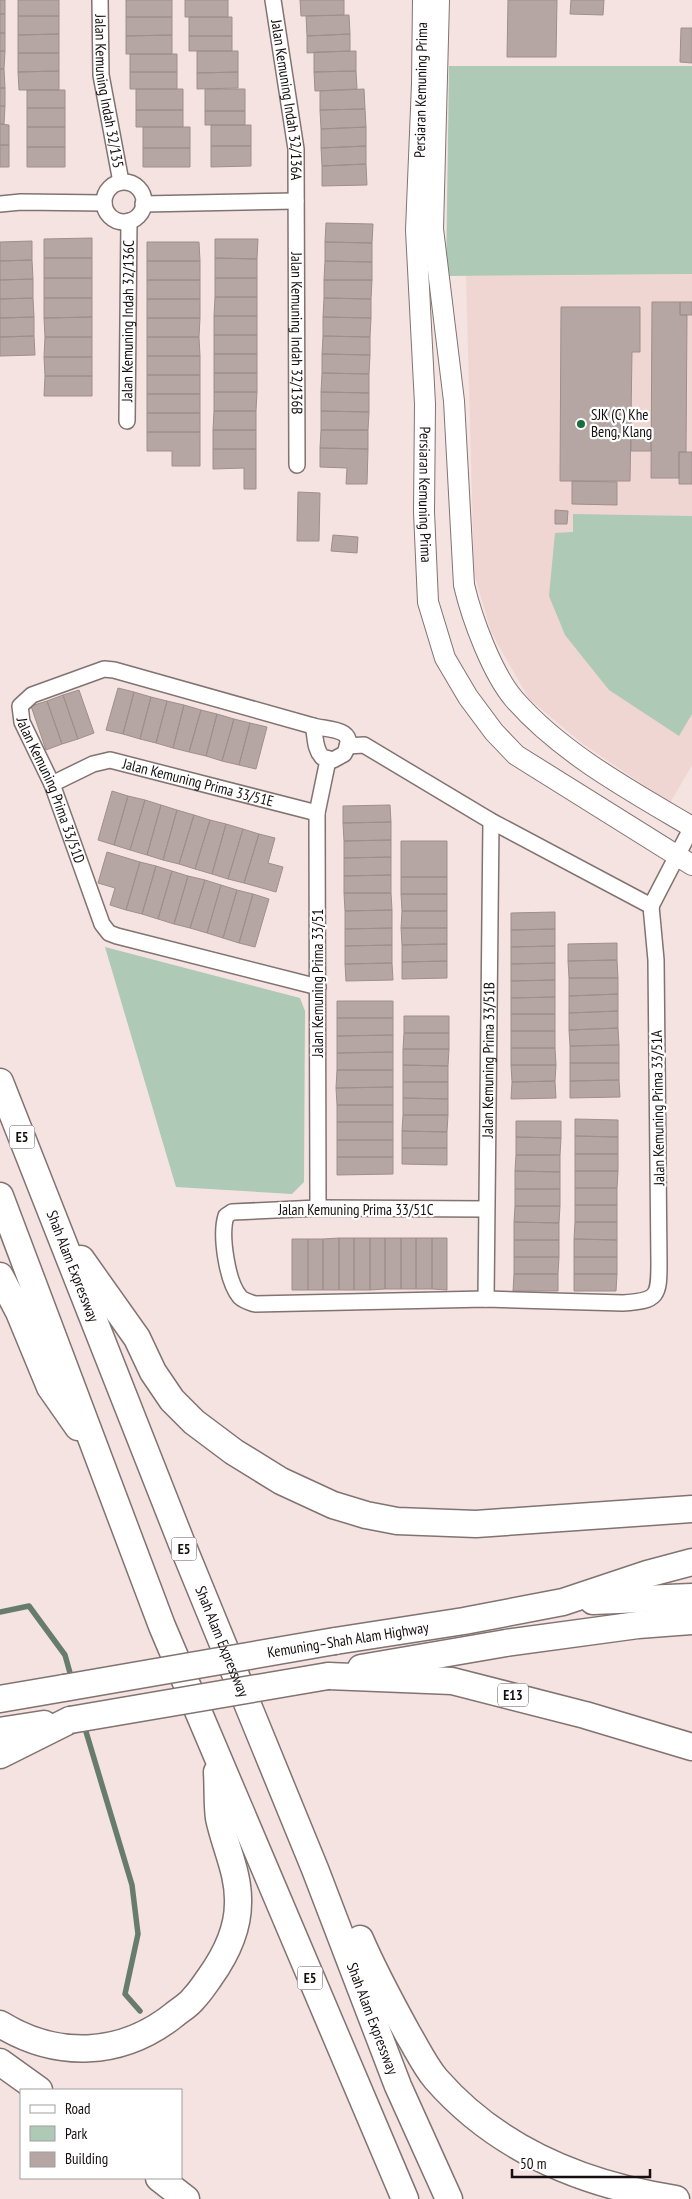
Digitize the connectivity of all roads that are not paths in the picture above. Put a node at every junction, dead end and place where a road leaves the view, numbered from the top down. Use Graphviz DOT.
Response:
graph roads {
  1 [pos="100,0"];
  2 [pos="273,0"];
  3 [pos="423,0"];
  4 [pos="439,0"];
  5 [pos="120,182"];
  6 [pos="296,201"];
  7 [pos="104,202"];
  8 [pos="0,204"];
  9 [pos="144,204"];
  10 [pos="129,221"];
  11 [pos="450,369"];
  12 [pos="423,371"];
  13 [pos="127,421"];
  14 [pos="297,465"];
  15 [pos="313,726"];
  16 [pos="347,746"];
  17 [pos="328,760"];
  18 [pos="52,784"];
  19 [pos="317,813"];
  20 [pos="491,821"];
  21 [pos="692,827"];
  22 [pos="685,861"];
  23 [pos="651,906"];
  24 [pos="318,987"];
  25 [pos="0,1082"];
  26 [pos="0,1196"];
  27 [pos="318,1208"];
  28 [pos="486,1210"];
  29 [pos="58,1227"];
  30 [pos="0,1276"];
  31 [pos="486,1299"];
  32 [pos="100,1458"];
  33 [pos="692,1509"];
  34 [pos="692,1562"];
  35 [pos="692,1597"];
  36 [pos="563,1602"];
  37 [pos="692,1621"];
  38 [pos="328,1676"];
  39 [pos="0,1699"];
  40 [pos="70,1720"];
  41 [pos="0,1731"];
  42 [pos="692,1747"];
  43 [pos="0,1755"];
  44 [pos="217,1757"];
  45 [pos="315,1869"];
  46 [pos="0,2024"];
  47 [pos="0,2062"];
  48 [pos="38,2089"];
  49 [pos="160,2179"];
  50 [pos="186,2199"];
  51 [pos="405,2199"];
  52 [pos="449,2199"];
  53 [pos="676,2199"];
  1 -- 5 [label="street, Jalan Kemuning Indah 32/135"];
  2 -- 6 [label="street, Jalan Kemuning Indah 32/136A"];
  3 -- 12 [label="street, Persiaran Kemuning Prima"];
  4 -- 11 [label="street, Persiaran Kemuning Prima"];
  5 -- 7 [label="street"];
  5 -- 9 [label="street"];
  6 -- 9 [label="street"];
  6 -- 14 [label="street, Jalan Kemuning Indah 32/136B"];
  7 -- 8 [label="street"];
  7 -- 10 [label="street"];
  9 -- 10 [label="street"];
  10 -- 13 [label="street, Jalan Kemuning Indah 32/136C"];
  11 -- 12 [label="street"];
  11 -- 21 [label="street, Persiaran Kemuning Prima"];
  12 -- 22 [label="street, Persiaran Kemuning Prima"];
  15 -- 16 [label="street, Jalan Kemuning Prima 33/51D"];
  15 -- 17 [label="street"];
  15 -- 18 [label="street, Jalan Kemuning Prima 33/51D"];
  16 -- 17 [label="street"];
  16 -- 20 [label="street"];
  17 -- 19 [label="street, Jalan Kemuning Prima 33/51"];
  18 -- 19 [label="street, Jalan Kemuning Prima 33/51E"];
  18 -- 24 [label="street, Jalan Kemuning Prima 33/51D"];
  19 -- 24 [label="street, Jalan Kemuning Prima 33/51"];
  20 -- 23 [label="street"];
  20 -- 28 [label="street, Jalan Kemuning Prima 33/51B"];
  21 -- 22 [label="street"];
  22 -- 23 [label="street"];
  23 -- 31 [label="street, Jalan Kemuning Prima 33/51A"];
  24 -- 27 [label="street, Jalan Kemuning Prima 33/51"];
  25 -- 29 [label="highway, Shah Alam Expressway / E5"];
  26 -- 32 [label="highway, E5"];
  27 -- 28 [label="street, Jalan Kemuning Prima 33/51C"];
  27 -- 31 [label="street, Jalan Kemuning Prima 33/51C"];
  28 -- 31 [label="street, Jalan Kemuning Prima 33/51B"];
  29 -- 33 [label="highway"];
  29 -- 45 [label="highway, Shah Alam Expressway / E5"];
  30 -- 32 [label="highway"];
  32 -- 44 [label="highway, E5"];
  34 -- 36 [label="highway, Kemuning–Shah Alam Highway"];
  35 -- 36 [label="highway"];
  36 -- 39 [label="highway, Kemuning–Shah Alam Highway, bridge"];
  37 -- 38 [label="highway"];
  38 -- 40 [label="highway, E13, bridge"];
  38 -- 42 [label="highway, E13"];
  40 -- 41 [label="highway, E13"];
  40 -- 43 [label="highway"];
  44 -- 46 [label="highway"];
  44 -- 51 [label="highway, E5"];
  45 -- 52 [label="highway, Shah Alam Expressway / E5"];
  45 -- 53 [label="highway"];
  47 -- 48 [label="highway"];
  49 -- 50 [label="highway"];
}
